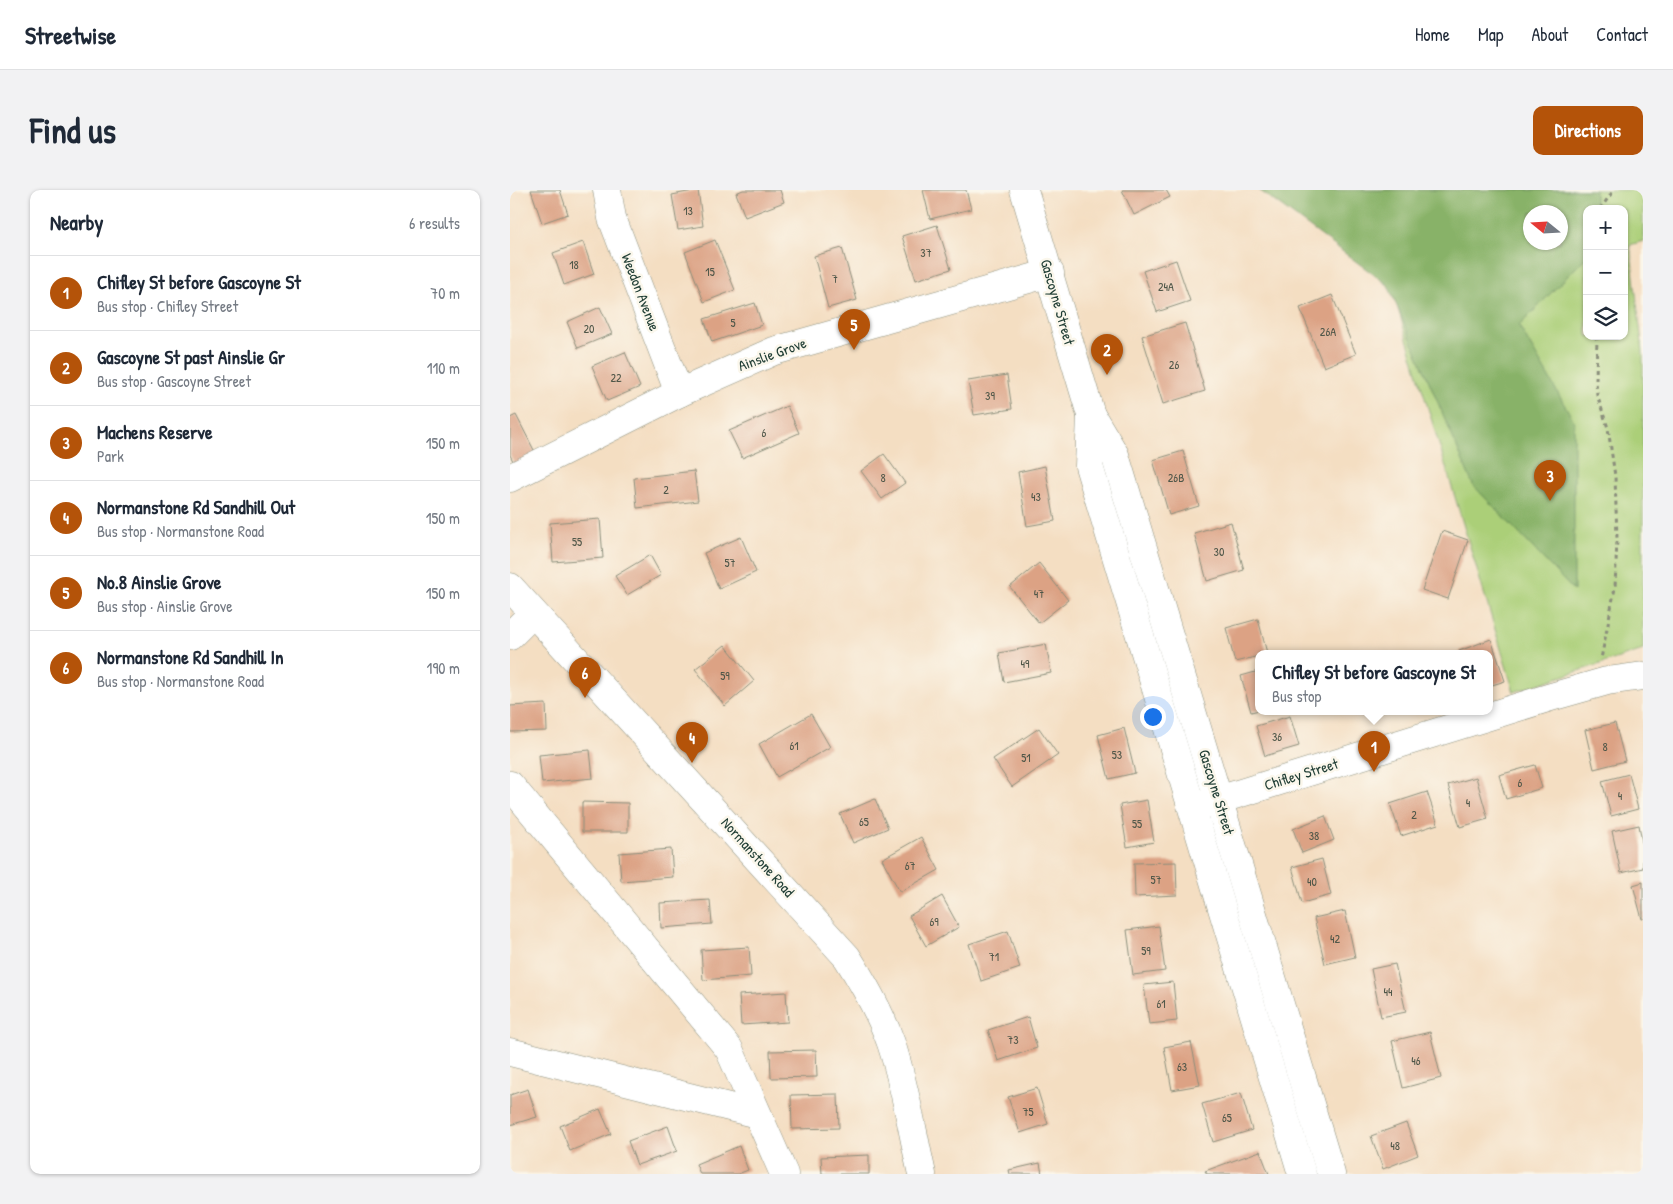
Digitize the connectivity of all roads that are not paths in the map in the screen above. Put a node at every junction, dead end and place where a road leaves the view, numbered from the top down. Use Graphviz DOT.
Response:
graph roads {
  1 [pos="607,190"];
  2 [pos="1024,190"];
  3 [pos="1050,273"];
  4 [pos="678,393"];
  5 [pos="1091,415"];
  6 [pos="510,478"];
  7 [pos="510,588"];
  8 [pos="533,613"];
  9 [pos="510,636"];
  10 [pos="1641,684"];
  11 [pos="510,785"];
  12 [pos="1219,800"];
  13 [pos="1190,809"];
  14 [pos="510,1052"];
  15 [pos="757,1114"];
  16 [pos="784,1174"];
  17 [pos="922,1174"];
  18 [pos="1302,1174"];
  19 [pos="1331,1174"];
  1 -- 4 [label="street, Weedon Avenue"];
  2 -- 3 [label="street, Gascoyne Street"];
  3 -- 4 [label="street, Ainslie Grove"];
  3 -- 5 [label="street, Gascoyne Street"];
  4 -- 6 [label="street, Ainslie Grove"];
  5 -- 12 [label="street, Gascoyne Street"];
  5 -- 13 [label="street, Gascoyne Street"];
  7 -- 8 [label="street, Normanstone Road"];
  8 -- 9 [label="street"];
  8 -- 17 [label="street, Normanstone Road"];
  10 -- 12 [label="street, Chifley Street"];
  11 -- 15 [label="street"];
  12 -- 13 [label="street, Chifley Street"];
  12 -- 19 [label="street, Gascoyne Street"];
  13 -- 18 [label="street, Gascoyne Street"];
  14 -- 15 [label="street"];
  15 -- 16 [label="street"];
}
